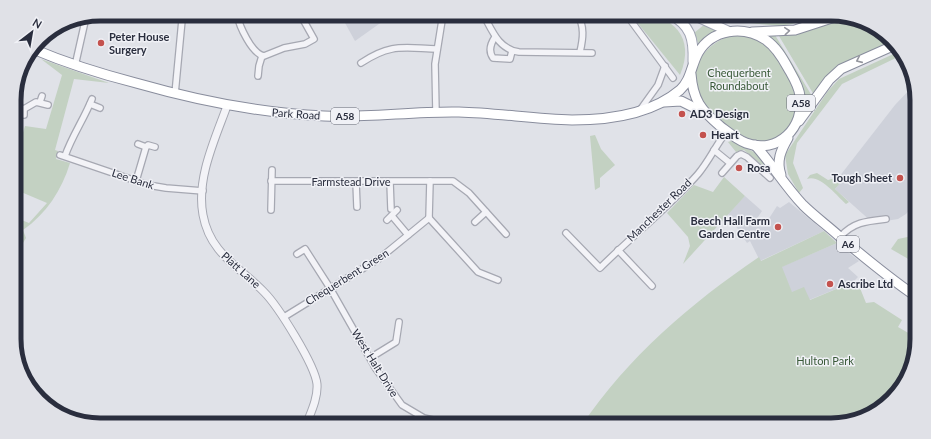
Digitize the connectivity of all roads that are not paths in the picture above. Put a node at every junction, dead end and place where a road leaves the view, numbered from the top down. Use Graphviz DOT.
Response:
graph roads {
  1 [pos="182,21"];
  2 [pos="240,21"];
  3 [pos="304,21"];
  4 [pos="442,21"];
  5 [pos="486,21"];
  6 [pos="580,21"];
  7 [pos="632,21"];
  8 [pos="681,21"];
  9 [pos="705,21"];
  10 [pos="823,21"];
  11 [pos="85,23"];
  12 [pos="728,32"];
  13 [pos="748,32"];
  14 [pos="495,37"];
  15 [pos="890,47"];
  16 [pos="437,49"];
  17 [pos="512,51"];
  18 [pos="40,52"];
  19 [pos="580,52"];
  20 [pos="592,53"];
  21 [pos="262,56"];
  22 [pos="361,63"];
  23 [pos="693,64"];
  24 [pos="75,66"];
  25 [pos="665,66"];
  26 [pos="691,74"];
  27 [pos="258,76"];
  28 [pos="673,78"];
  29 [pos="175,94"];
  30 [pos="42,96"];
  31 [pos="40,102"];
  32 [pos="664,102"];
  33 [pos="48,105"];
  34 [pos="227,106"];
  35 [pos="100,108"];
  36 [pos="21,110"];
  37 [pos="640,111"];
  38 [pos="436,112"];
  39 [pos="710,118"];
  40 [pos="795,126"];
  41 [pos="727,130"];
  42 [pos="789,135"];
  43 [pos="138,144"];
  44 [pos="755,146"];
  45 [pos="146,147"];
  46 [pos="155,147"];
  47 [pos="714,150"];
  48 [pos="730,163"];
  49 [pos="272,170"];
  50 [pos="722,173"];
  51 [pos="770,178"];
  52 [pos="136,181"];
  53 [pos="272,181"];
  54 [pos="430,181"];
  55 [pos="356,182"];
  56 [pos="390,182"];
  57 [pos="785,183"];
  58 [pos="203,191"];
  59 [pos="355,204"];
  60 [pos="271,210"];
  61 [pos="486,212"];
  62 [pos="392,216"];
  63 [pos="429,218"];
  64 [pos="886,219"];
  65 [pos="386,220"];
  66 [pos="475,222"];
  67 [pos="566,233"];
  68 [pos="506,234"];
  69 [pos="408,235"];
  70 [pos="840,237"];
  71 [pos="618,250"];
  72 [pos="297,254"];
  73 [pos="498,280"];
  74 [pos="652,286"];
  75 [pos="330,288"];
  76 [pos="910,292"];
  77 [pos="284,317"];
  78 [pos="399,322"];
  79 [pos="370,358"];
  80 [pos="308,418"];
  81 [pos="424,418"];
  1 -- 29 [label="street"];
  2 -- 21 [label="street"];
  3 -- 21 [label="street"];
  4 -- 16 [label="street"];
  5 -- 14 [label="street"];
  6 -- 19 [label="street"];
  7 -- 25 [label="street"];
  8 -- 23 [label="main road"];
  9 -- 12 [label="main road"];
  13 -- 10 [label="main road, A58, one-way"];
  11 -- 24 [label="street"];
  12 -- 13 [label="main road, A58"];
  12 -- 23 [label="main road, A58"];
  13 -- 40 [label="main road, A58"];
  14 -- 17 [label="street"];
  14 -- 17 [label="street"];
  15 -- 40 [label="main road, A58, one-way"];
  16 -- 22 [label="street"];
  16 -- 38 [label="street"];
  17 -- 19 [label="street"];
  18 -- 24 [label="main road, Park Road / A58"];
  19 -- 20 [label="street"];
  21 -- 27 [label="street"];
  23 -- 26 [label="main road, A58"];
  24 -- 29 [label="main road, Park Road / A58"];
  25 -- 28 [label="street"];
  25 -- 37 [label="street"];
  26 -- 32 [label="main road, Park Road / A58"];
  26 -- 39 [label="main road, A58"];
  29 -- 34 [label="main road, Park Road / A58"];
  30 -- 31 [label="street"];
  31 -- 33 [label="street"];
  31 -- 36 [label="street"];
  32 -- 37 [label="main road, Park Road / A58"];
  32 -- 39 [label="main road, Park Road / A58"];
  34 -- 38 [label="main road, Park Road / A58"];
  34 -- 58 [label="street, Platt Lane"];
  35 -- 52 [label="street, Lee Bank"];
  37 -- 38 [label="main road, Park Road / A58"];
  39 -- 41 [label="main road, A58"];
  40 -- 42 [label="main road, A58"];
  41 -- 44 [label="main road, A58"];
  41 -- 47 [label="street, Manchester Road"];
  42 -- 44 [label="main road, A58"];
  42 -- 57 [label="main road, A6"];
  43 -- 45 [label="street"];
  44 -- 57 [label="main road, A6"];
  45 -- 46 [label="street"];
  45 -- 52 [label="street"];
  47 -- 48 [label="street"];
  47 -- 71 [label="street, Manchester Road"];
  48 -- 50 [label="street"];
  48 -- 51 [label="street"];
  49 -- 53 [label="street"];
  52 -- 58 [label="street, Lee Bank"];
  53 -- 55 [label="street, Farmstead Drive"];
  53 -- 60 [label="street"];
  54 -- 56 [label="street, Farmstead Drive"];
  54 -- 61 [label="street, Farmstead Drive"];
  54 -- 63 [label="street"];
  55 -- 56 [label="street, Farmstead Drive"];
  55 -- 59 [label="street"];
  56 -- 62 [label="street"];
  57 -- 70 [label="main road, A6"];
  58 -- 77 [label="street, Platt Lane"];
  61 -- 66 [label="street"];
  61 -- 68 [label="street, Farmstead Drive"];
  62 -- 65 [label="street"];
  62 -- 69 [label="street"];
  63 -- 69 [label="street, Chequerbent Green"];
  63 -- 73 [label="street"];
  64 -- 70 [label="street"];
  67 -- 71 [label="street, Manchester Road"];
  69 -- 75 [label="street, Chequerbent Green"];
  70 -- 76 [label="main road, A6"];
  71 -- 74 [label="street"];
  72 -- 75 [label="street, West Halt Drive"];
  75 -- 77 [label="street, Chequerbent Green"];
  75 -- 79 [label="street, West Halt Drive"];
  77 -- 80 [label="street, Platt Lane"];
  78 -- 79 [label="street"];
  79 -- 81 [label="street, West Halt Drive"];
}
